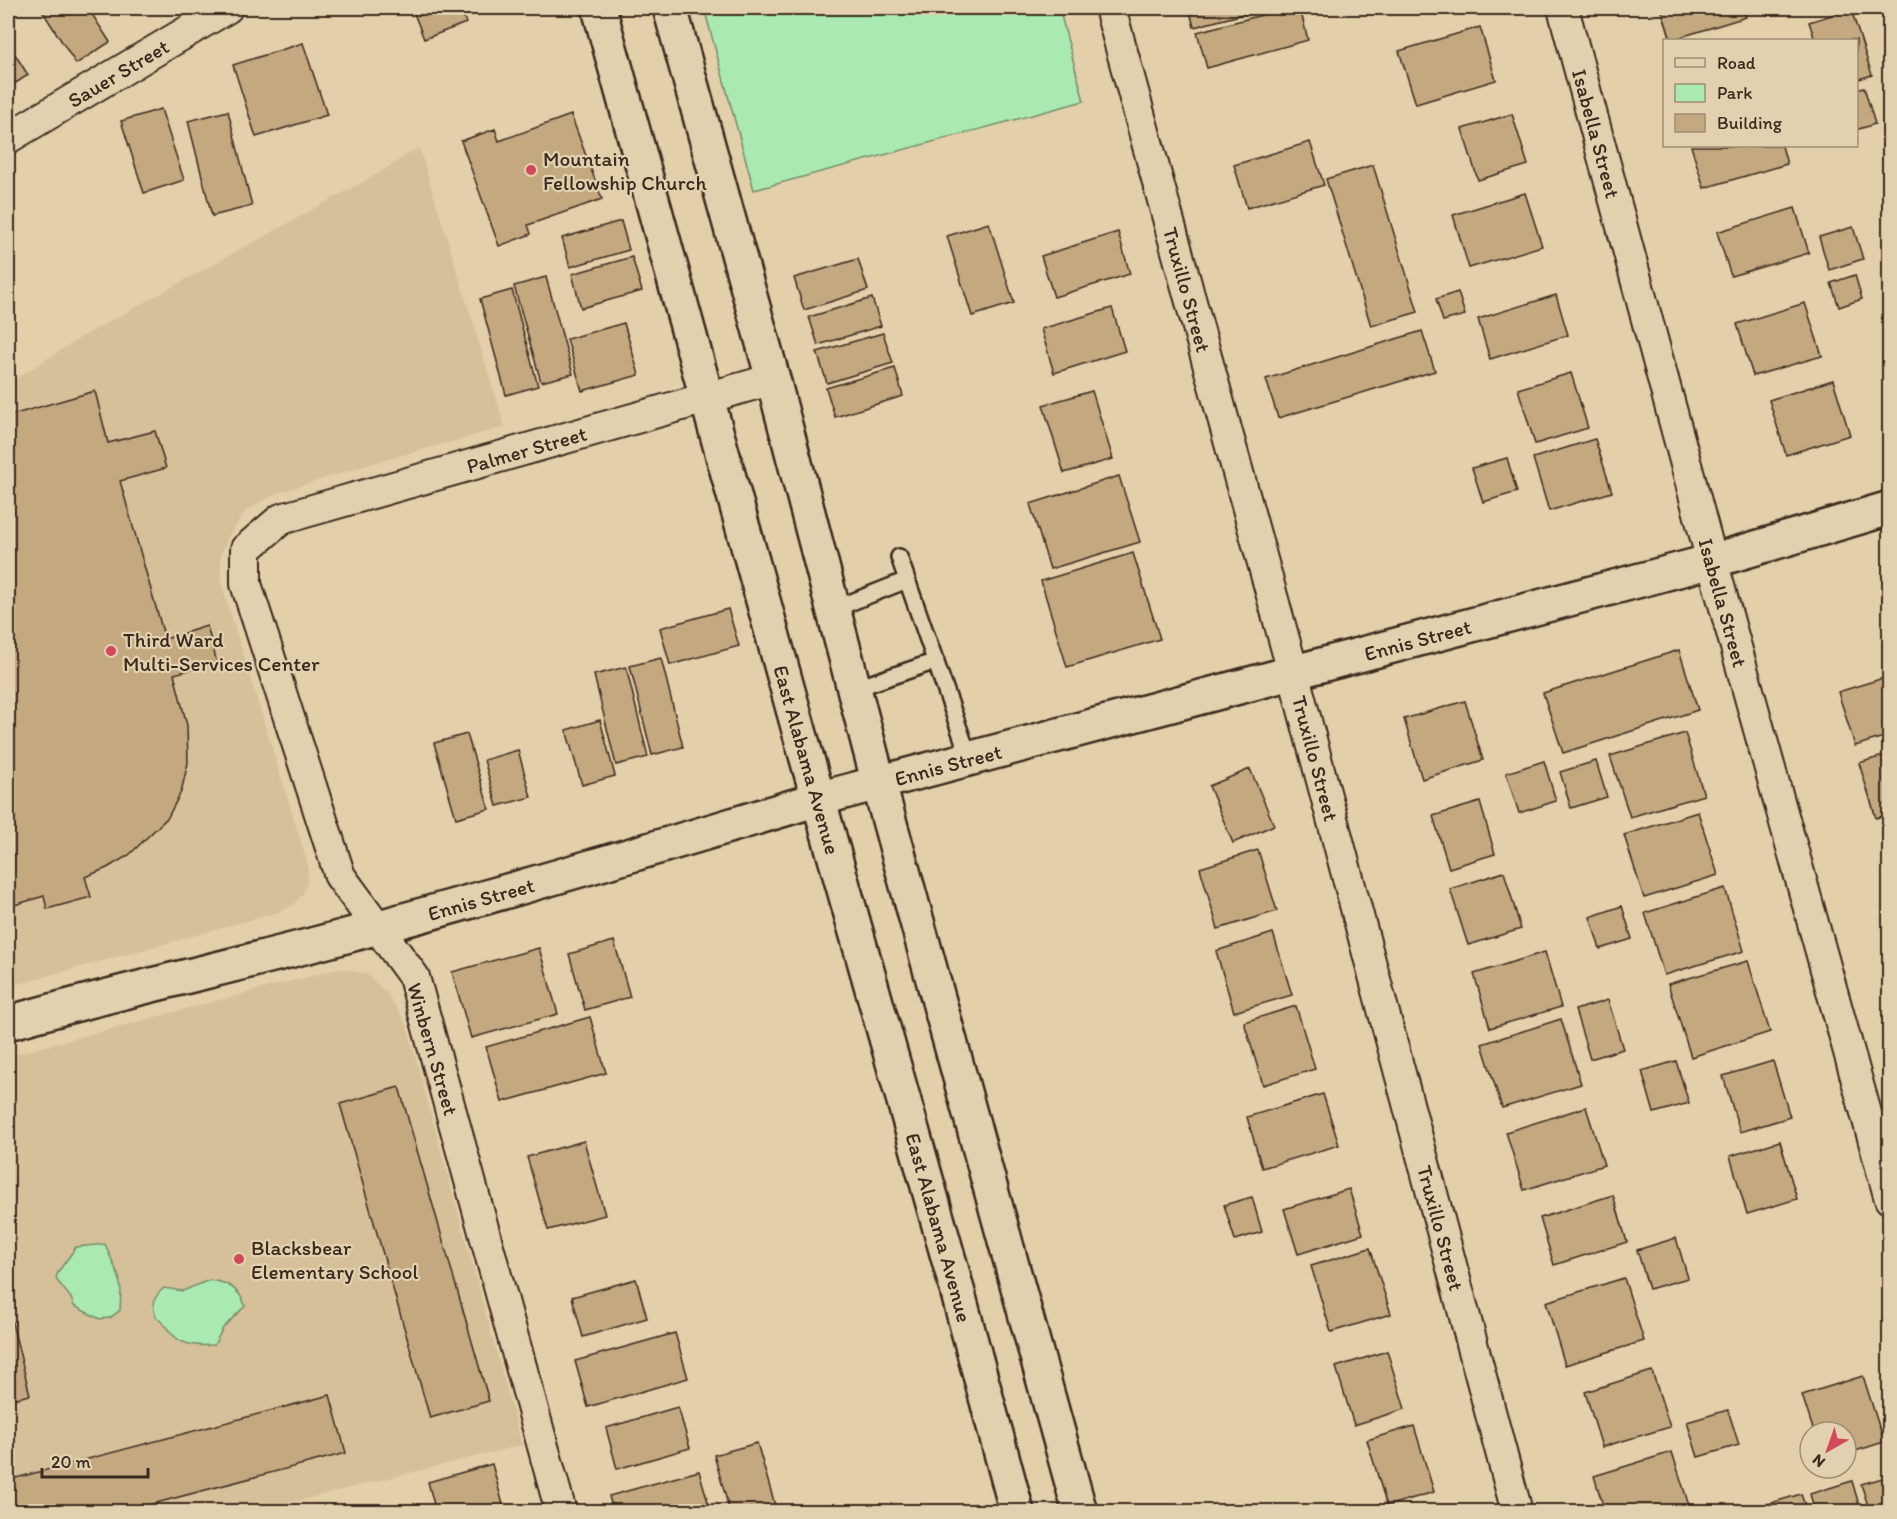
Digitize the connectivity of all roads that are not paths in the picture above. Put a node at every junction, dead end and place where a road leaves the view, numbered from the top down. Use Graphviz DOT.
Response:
graph roads {
  1 [pos="226,8"];
  2 [pos="599,8"];
  3 [pos="670,8"];
  4 [pos="1110,8"];
  5 [pos="1563,8"];
  6 [pos="8,138"];
  7 [pos="772,379"];
  8 [pos="708,397"];
  9 [pos="1890,508"];
  10 [pos="281,519"];
  11 [pos="899,557"];
  12 [pos="1712,561"];
  13 [pos="907,580"];
  14 [pos="834,609"];
  15 [pos="936,661"];
  16 [pos="1293,672"];
  17 [pos="854,689"];
  18 [pos="970,760"];
  19 [pos="879,784"];
  20 [pos="818,799"];
  21 [pos="377,927"];
  22 [pos="8,1023"];
  23 [pos="1890,1199"];
  24 [pos="561,1512"];
  25 [pos="1017,1512"];
  26 [pos="1080,1512"];
  27 [pos="1517,1512"];
  1 -- 6 [label="street, Sauer Street"];
  2 -- 8 [label="street, East Alabama Avenue"];
  3 -- 7 [label="street"];
  4 -- 16 [label="street, Truxillo Street"];
  5 -- 12 [label="street, Isabella Street"];
  7 -- 8 [label="street, Palmer Street"];
  7 -- 14 [label="street"];
  8 -- 10 [label="street, Palmer Street"];
  8 -- 20 [label="street, East Alabama Avenue"];
  9 -- 12 [label="street, Ennis Street"];
  10 -- 21 [label="street, Winbern Street"];
  11 -- 13 [label="lane"];
  12 -- 16 [label="street, Ennis Street"];
  12 -- 23 [label="street, Isabella Street"];
  13 -- 14 [label="lane"];
  13 -- 15 [label="lane"];
  14 -- 17 [label="street"];
  15 -- 17 [label="lane"];
  15 -- 18 [label="lane"];
  16 -- 18 [label="street, Ennis Street"];
  16 -- 27 [label="street, Truxillo Street"];
  17 -- 19 [label="street"];
  18 -- 19 [label="street, Ennis Street"];
  19 -- 20 [label="street, Ennis Street"];
  19 -- 26 [label="street"];
  20 -- 21 [label="street, Ennis Street"];
  20 -- 25 [label="street, East Alabama Avenue"];
  21 -- 22 [label="street, Ennis Street"];
  21 -- 24 [label="street, Winbern Street"];
}
